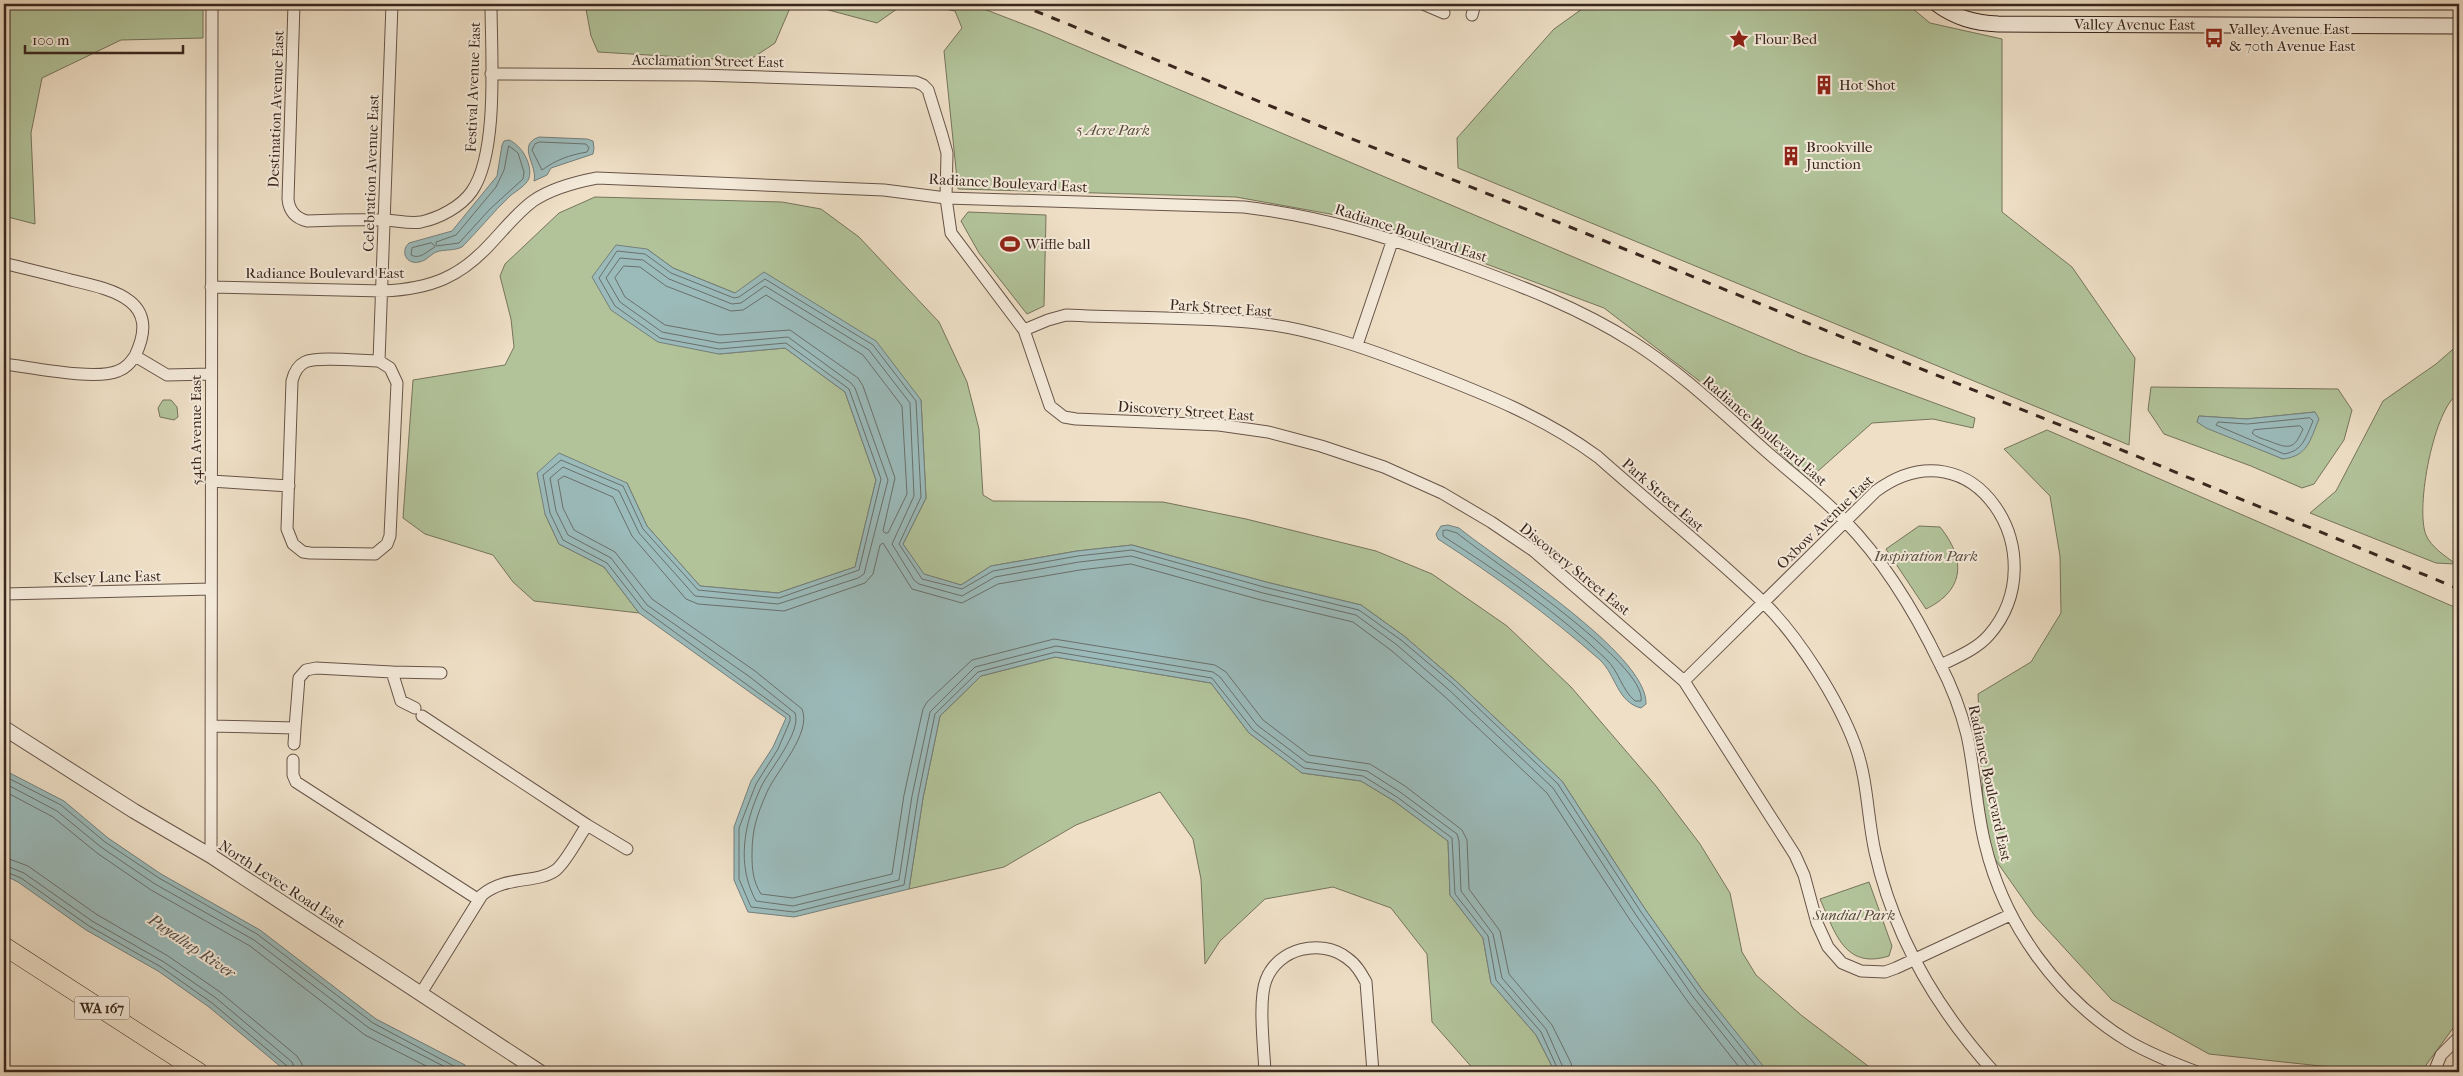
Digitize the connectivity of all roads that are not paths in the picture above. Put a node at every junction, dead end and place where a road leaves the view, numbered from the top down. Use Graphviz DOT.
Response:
graph roads {
  1 [pos="212,4"];
  2 [pos="294,4"];
  3 [pos="392,4"];
  4 [pos="491,4"];
  5 [pos="1424,4"];
  6 [pos="1937,4"];
  7 [pos="1444,13"];
  8 [pos="2459,26"];
  9 [pos="491,74"];
  10 [pos="946,198"];
  11 [pos="293,213"];
  12 [pos="384,220"];
  13 [pos="1393,239"];
  14 [pos="4,264"];
  15 [pos="211,287"];
  16 [pos="383,291"];
  17 [pos="1024,330"];
  18 [pos="1357,345"];
  19 [pos="135,356"];
  20 [pos="379,361"];
  21 [pos="4,364"];
  22 [pos="211,374"];
  23 [pos="211,481"];
  24 [pos="289,486"];
  25 [pos="1846,522"];
  26 [pos="210,589"];
  27 [pos="4,594"];
  28 [pos="1764,603"];
  29 [pos="1941,665"];
  30 [pos="392,672"];
  31 [pos="441,673"];
  32 [pos="1684,681"];
  33 [pos="211,726"];
  34 [pos="4,728"];
  35 [pos="295,728"];
  36 [pos="294,744"];
  37 [pos="293,760"];
  38 [pos="587,825"];
  39 [pos="627,849"];
  40 [pos="211,856"];
  41 [pos="479,900"];
  42 [pos="2010,915"];
  43 [pos="4,946"];
  44 [pos="1914,960"];
  45 [pos="421,993"];
  46 [pos="2459,1037"];
  47 [pos="199,1072"];
  48 [pos="540,1072"];
  49 [pos="1265,1072"];
  50 [pos="1373,1072"];
  51 [pos="1994,1072"];
  52 [pos="2197,1072"];
  53 [pos="2434,1072"];
  1 -- 15 [label="street, 54th Avenue East"];
  2 -- 11 [label="street, Destination Avenue East"];
  3 -- 12 [label="street, Celebration Avenue East"];
  4 -- 9 [label="street, Festival Avenue East"];
  5 -- 7 [label="street"];
  6 -- 8 [label="main road, Valley Avenue East"];
  9 -- 10 [label="street, Acclamation Street East"];
  9 -- 12 [label="street, Festival Avenue East"];
  10 -- 13 [label="street, Radiance Boulevard East"];
  10 -- 16 [label="street, Radiance Boulevard East"];
  10 -- 17 [label="street"];
  11 -- 12 [label="street, Festival Avenue East"];
  12 -- 16 [label="street, Celebration Avenue East"];
  13 -- 18 [label="street"];
  13 -- 25 [label="street, Radiance Boulevard East"];
  14 -- 19 [label="street"];
  15 -- 16 [label="street, Radiance Boulevard East"];
  15 -- 22 [label="street, 54th Avenue East"];
  16 -- 20 [label="street, Celebration Avenue East"];
  17 -- 18 [label="street, Park Street East"];
  17 -- 32 [label="street, Discovery Street East"];
  18 -- 28 [label="street, Park Street East"];
  19 -- 21 [label="street"];
  19 -- 22 [label="street"];
  20 -- 24 [label="street"];
  20 -- 24 [label="street"];
  22 -- 23 [label="street, 54th Avenue East"];
  23 -- 24 [label="street"];
  23 -- 26 [label="street, 54th Avenue East"];
  25 -- 28 [label="street, Oxbow Avenue East"];
  25 -- 29 [label="street, Radiance Boulevard East"];
  25 -- 29 [label="street, Oxbow Avenue East"];
  26 -- 27 [label="street, Kelsey Lane East"];
  26 -- 33 [label="street, 54th Avenue East"];
  28 -- 32 [label="street, Oxbow Avenue East"];
  28 -- 44 [label="street, Park Street East"];
  29 -- 42 [label="street, Radiance Boulevard East"];
  30 -- 31 [label="street"];
  30 -- 35 [label="street"];
  30 -- 38 [label="street"];
  32 -- 44 [label="street, Discovery Street East"];
  33 -- 35 [label="street"];
  33 -- 40 [label="street, 54th Avenue East"];
  34 -- 40 [label="street, North Levee Road East"];
  35 -- 36 [label="street"];
  37 -- 41 [label="street"];
  38 -- 39 [label="street"];
  38 -- 41 [label="street"];
  40 -- 45 [label="street, North Levee Road East"];
  41 -- 45 [label="street"];
  42 -- 44 [label="street"];
  42 -- 52 [label="street, Radiance Boulevard East"];
  43 -- 47 [label="main road, WA 167"];
  44 -- 51 [label="street, Park Street East"];
  45 -- 48 [label="street, North Levee Road East"];
  46 -- 53 [label="street"];
  49 -- 50 [label="street"];
}
